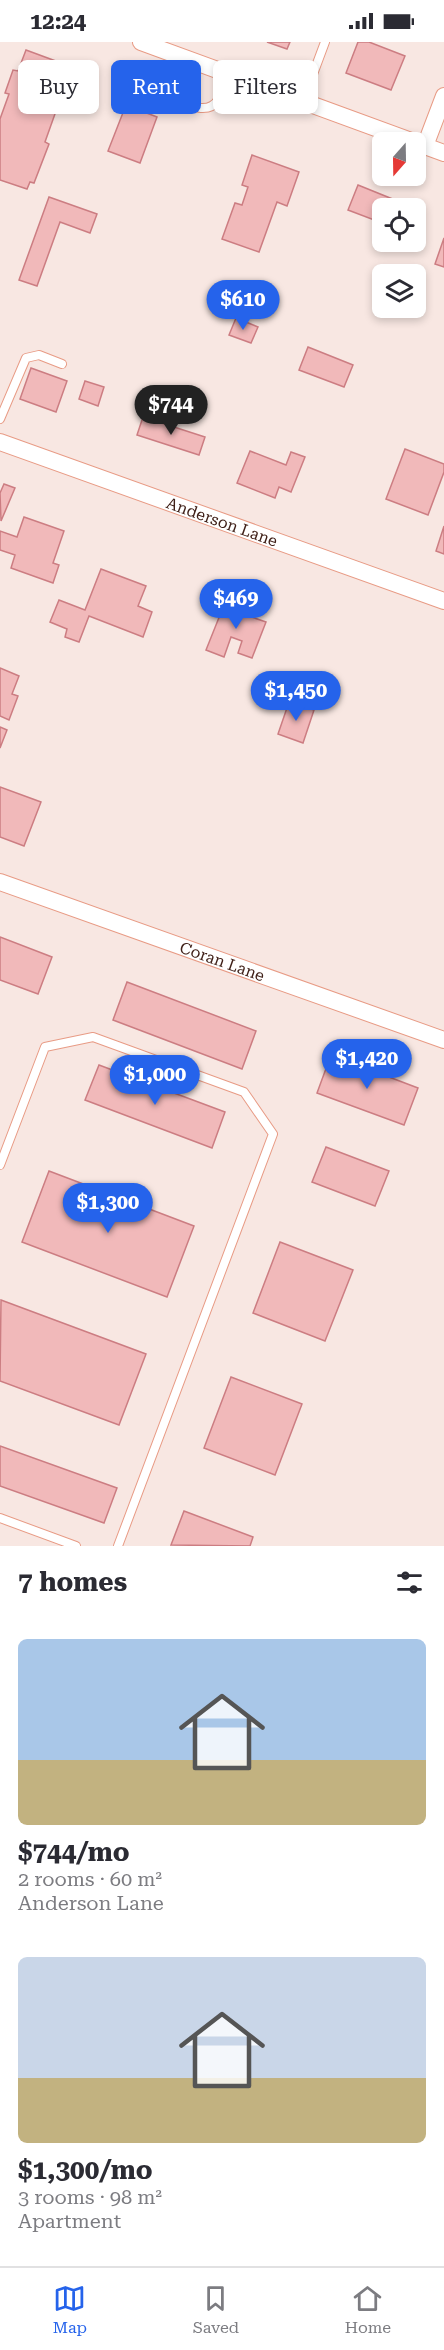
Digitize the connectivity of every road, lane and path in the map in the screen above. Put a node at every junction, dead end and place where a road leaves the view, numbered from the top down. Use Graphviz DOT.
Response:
graph roads {
  1 [pos="141,42"];
  2 [pos="325,42"];
  3 [pos="318,61"];
  4 [pos="213,69"];
  5 [pos="444,96"];
  6 [pos="318,107"];
  7 [pos="387,132"];
  8 [pos="426,143"];
  9 [pos="426,146"];
  10 [pos="444,153"];
  11 [pos="62,364"];
  12 [pos="0,419"];
  13 [pos="0,442"];
  14 [pos="444,602"];
  15 [pos="0,882"];
  16 [pos="444,1040"];
  17 [pos="0,1165"];
  18 [pos="0,1518"];
  19 [pos="76,1546"];
  20 [pos="118,1546"];
  1 -- 4 [label="street"];
  2 -- 3 [label="lane"];
  5 -- 8 [label="street"];
  6 -- 7 [label="street"];
  9 -- 10 [label="street"];
  11 -- 12 [label="lane"];
  13 -- 14 [label="street, Anderson Lane"];
  15 -- 16 [label="street, Coran Lane"];
  17 -- 20 [label="lane"];
  18 -- 19 [label="lane"];
}
